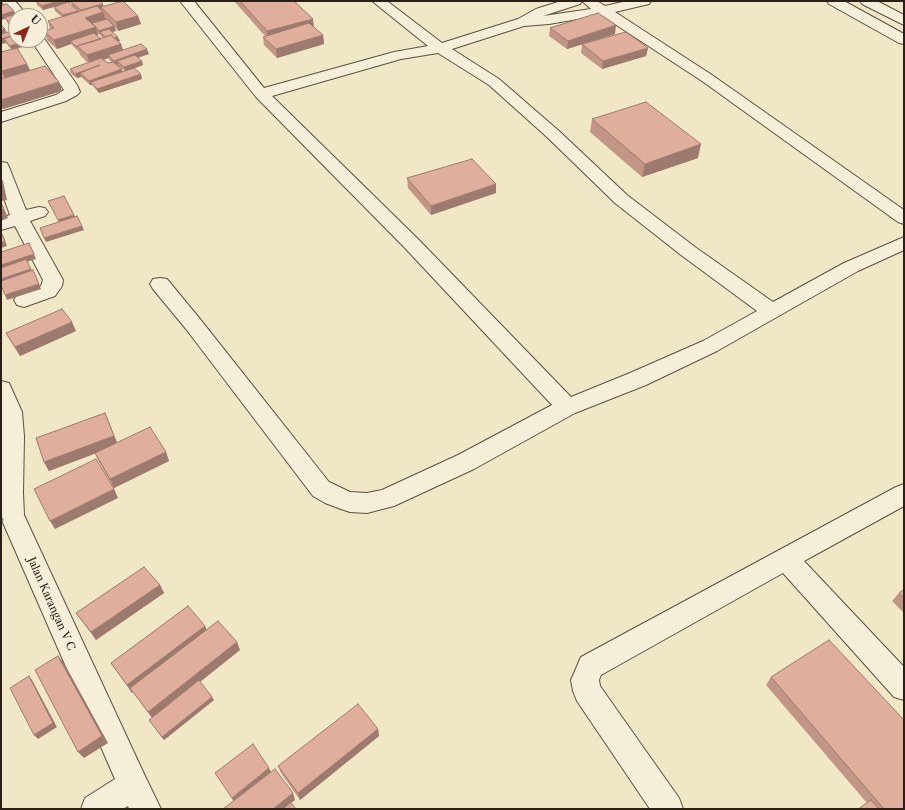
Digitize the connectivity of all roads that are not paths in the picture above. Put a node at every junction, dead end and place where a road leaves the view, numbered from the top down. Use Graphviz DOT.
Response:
graph roads {
  1 [pos="187,1"];
  2 [pos="379,1"];
  3 [pos="575,1"];
  4 [pos="588,1"];
  5 [pos="644,1"];
  6 [pos="834,1"];
  7 [pos="867,1"];
  8 [pos="603,11"];
  9 [pos="904,21"];
  10 [pos="523,22"];
  11 [pos="904,40"];
  12 [pos="44,48"];
  13 [pos="440,48"];
  14 [pos="261,94"];
  15 [pos="1,117"];
  16 [pos="1,167"];
  17 [pos="39,212"];
  18 [pos="20,218"];
  19 [pos="904,218"];
  20 [pos="1,224"];
  21 [pos="904,244"];
  22 [pos="160,284"];
  23 [pos="24,300"];
  24 [pos="772,312"];
  25 [pos="1,389"];
  26 [pos="567,407"];
  27 [pos="904,494"];
  28 [pos="787,560"];
  29 [pos="904,687"];
  30 [pos="140,797"];
  31 [pos="96,809"];
  32 [pos="668,809"];
  1 -- 14 [label="street"];
  2 -- 13 [label="street"];
  3 -- 10 [label="street"];
  4 -- 8 [label="street"];
  5 -- 8 [label="street"];
  6 -- 11 [label="street"];
  7 -- 9 [label="street"];
  8 -- 10 [label="street"];
  8 -- 19 [label="street"];
  10 -- 13 [label="street"];
  12 -- 15 [label="street"];
  13 -- 14 [label="street"];
  13 -- 24 [label="street"];
  14 -- 26 [label="street"];
  16 -- 18 [label="street"];
  17 -- 18 [label="street"];
  18 -- 20 [label="street"];
  18 -- 23 [label="street"];
  21 -- 24 [label="street"];
  22 -- 26 [label="street"];
  24 -- 26 [label="street"];
  25 -- 30 [label="street, Jalan Karangan V C"];
  27 -- 28 [label="street"];
  28 -- 29 [label="street"];
  28 -- 32 [label="street"];
  30 -- 31 [label="street"];
}
